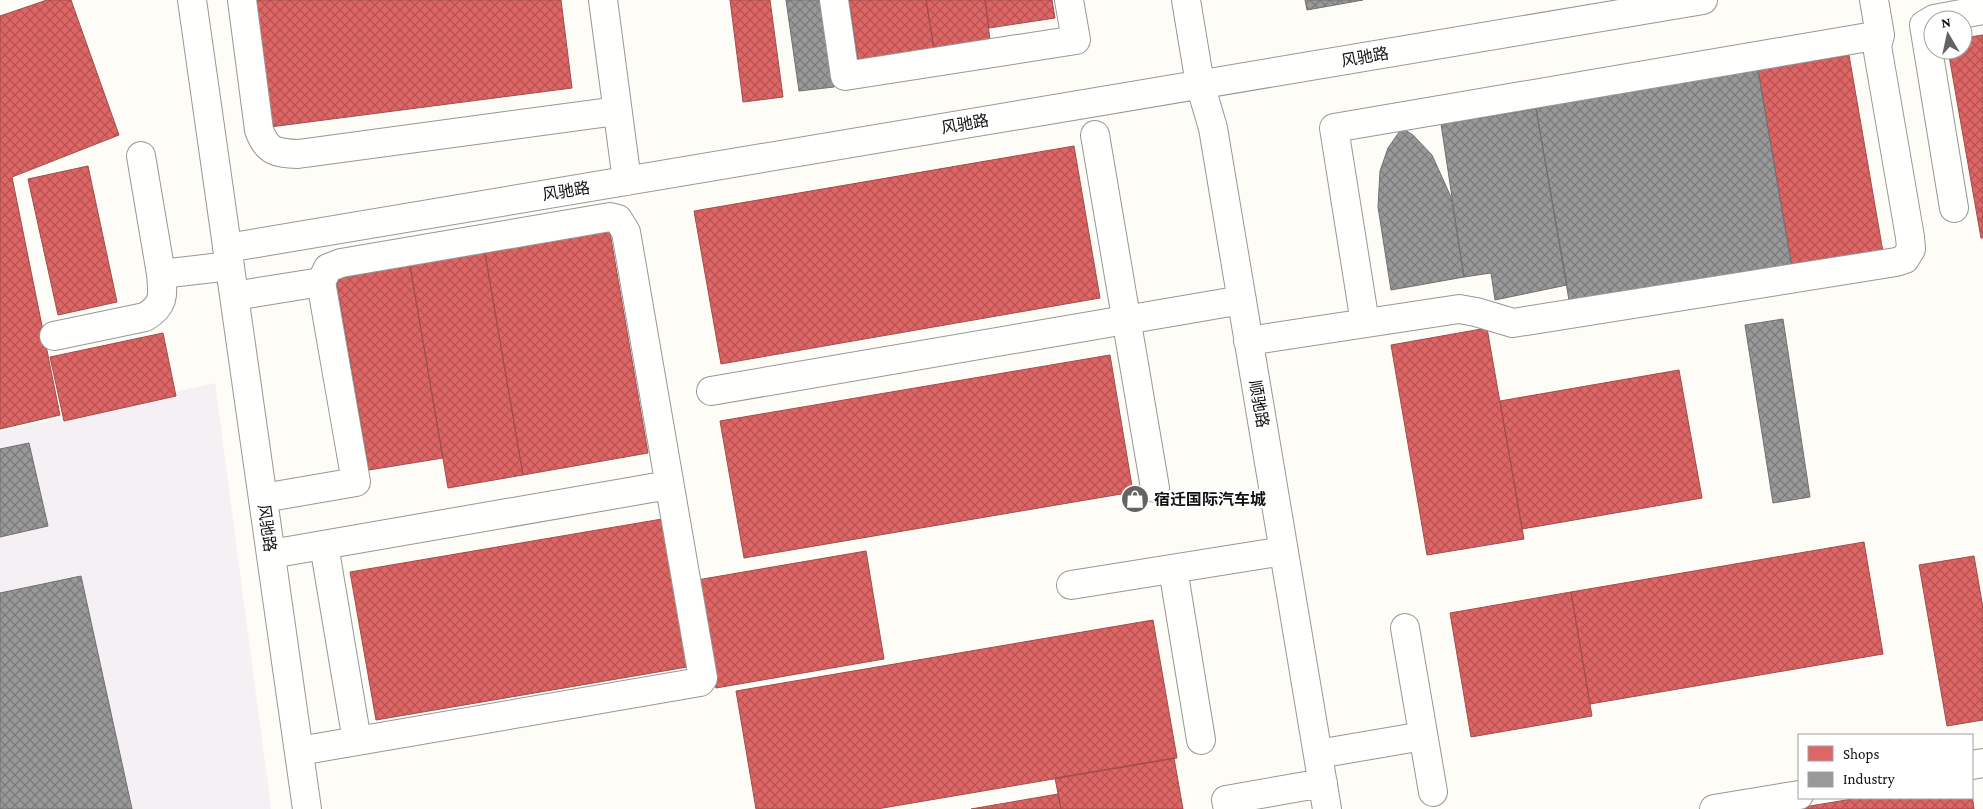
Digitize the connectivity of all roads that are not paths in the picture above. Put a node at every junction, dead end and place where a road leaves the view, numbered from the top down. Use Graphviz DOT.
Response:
graph roads {
  1 [pos="192,0"];
  2 [pos="242,0"];
  3 [pos="603,0"];
  4 [pos="834,0"];
  5 [pos="1069,0"];
  6 [pos="1186,0"];
  7 [pos="1703,0"];
  8 [pos="1874,0"];
  9 [pos="1983,10"];
  10 [pos="1560,12"];
  11 [pos="1880,35"];
  12 [pos="1200,84"];
  13 [pos="618,111"];
  14 [pos="1095,135"];
  15 [pos="140,156"];
  16 [pos="627,181"];
  17 [pos="1954,208"];
  18 [pos="228,257"];
  19 [pos="161,274"];
  20 [pos="321,282"];
  21 [pos="234,296"];
  22 [pos="1242,300"];
  23 [pos="1126,320"];
  24 [pos="1365,323"];
  25 [pos="54,336"];
  26 [pos="1248,341"];
  27 [pos="711,390"];
  28 [pos="669,485"];
  29 [pos="1155,488"];
  30 [pos="263,498"];
  31 [pos="324,545"];
  32 [pos="1284,551"];
  33 [pos="271,554"];
  34 [pos="1173,569"];
  35 [pos="1071,585"];
  36 [pos="1405,628"];
  37 [pos="1423,736"];
  38 [pos="1201,740"];
  39 [pos="357,741"];
  40 [pos="298,751"];
  41 [pos="1318,754"];
  42 [pos="1433,792"];
  43 [pos="1798,794"];
  44 [pos="1325,796"];
  45 [pos="307,809"];
  46 [pos="1228,809"];
  47 [pos="1714,809"];
  1 -- 18 [label="street, 风驰路"];
  2 -- 13 [label="street"];
  3 -- 13 [label="street"];
  4 -- 5 [label="street"];
  6 -- 12 [label="street, 顺驰路"];
  7 -- 10 [label="street, 风驰路"];
  8 -- 11 [label="street"];
  9 -- 17 [label="street"];
  10 -- 12 [label="street, 风驰路"];
  11 -- 24 [label="street"];
  11 -- 24 [label="street"];
  12 -- 16 [label="street, 风驰路"];
  12 -- 22 [label="street, 顺驰路"];
  13 -- 16 [label="street"];
  14 -- 23 [label="street"];
  15 -- 19 [label="street"];
  16 -- 18 [label="street, 风驰路"];
  18 -- 19 [label="street"];
  18 -- 21 [label="street, 风驰路"];
  19 -- 25 [label="street"];
  20 -- 21 [label="street"];
  20 -- 28 [label="street"];
  20 -- 30 [label="street"];
  21 -- 30 [label="street, 风驰路"];
  22 -- 23 [label="street"];
  22 -- 26 [label="street, 顺驰路"];
  23 -- 27 [label="street"];
  23 -- 29 [label="street"];
  24 -- 26 [label="street"];
  26 -- 32 [label="street, 顺驰路"];
  28 -- 31 [label="street"];
  28 -- 39 [label="street"];
  30 -- 33 [label="street, 风驰路"];
  31 -- 33 [label="street"];
  31 -- 39 [label="street"];
  32 -- 34 [label="street"];
  32 -- 41 [label="street, 顺驰路"];
  33 -- 40 [label="street, 风驰路"];
  34 -- 35 [label="street"];
  34 -- 38 [label="street"];
  36 -- 37 [label="street"];
  37 -- 41 [label="street"];
  37 -- 42 [label="street"];
  39 -- 40 [label="street"];
  40 -- 45 [label="street, 风驰路"];
  41 -- 44 [label="street, 顺驰路"];
  43 -- 47 [label="street"];
  44 -- 46 [label="street"];
}
